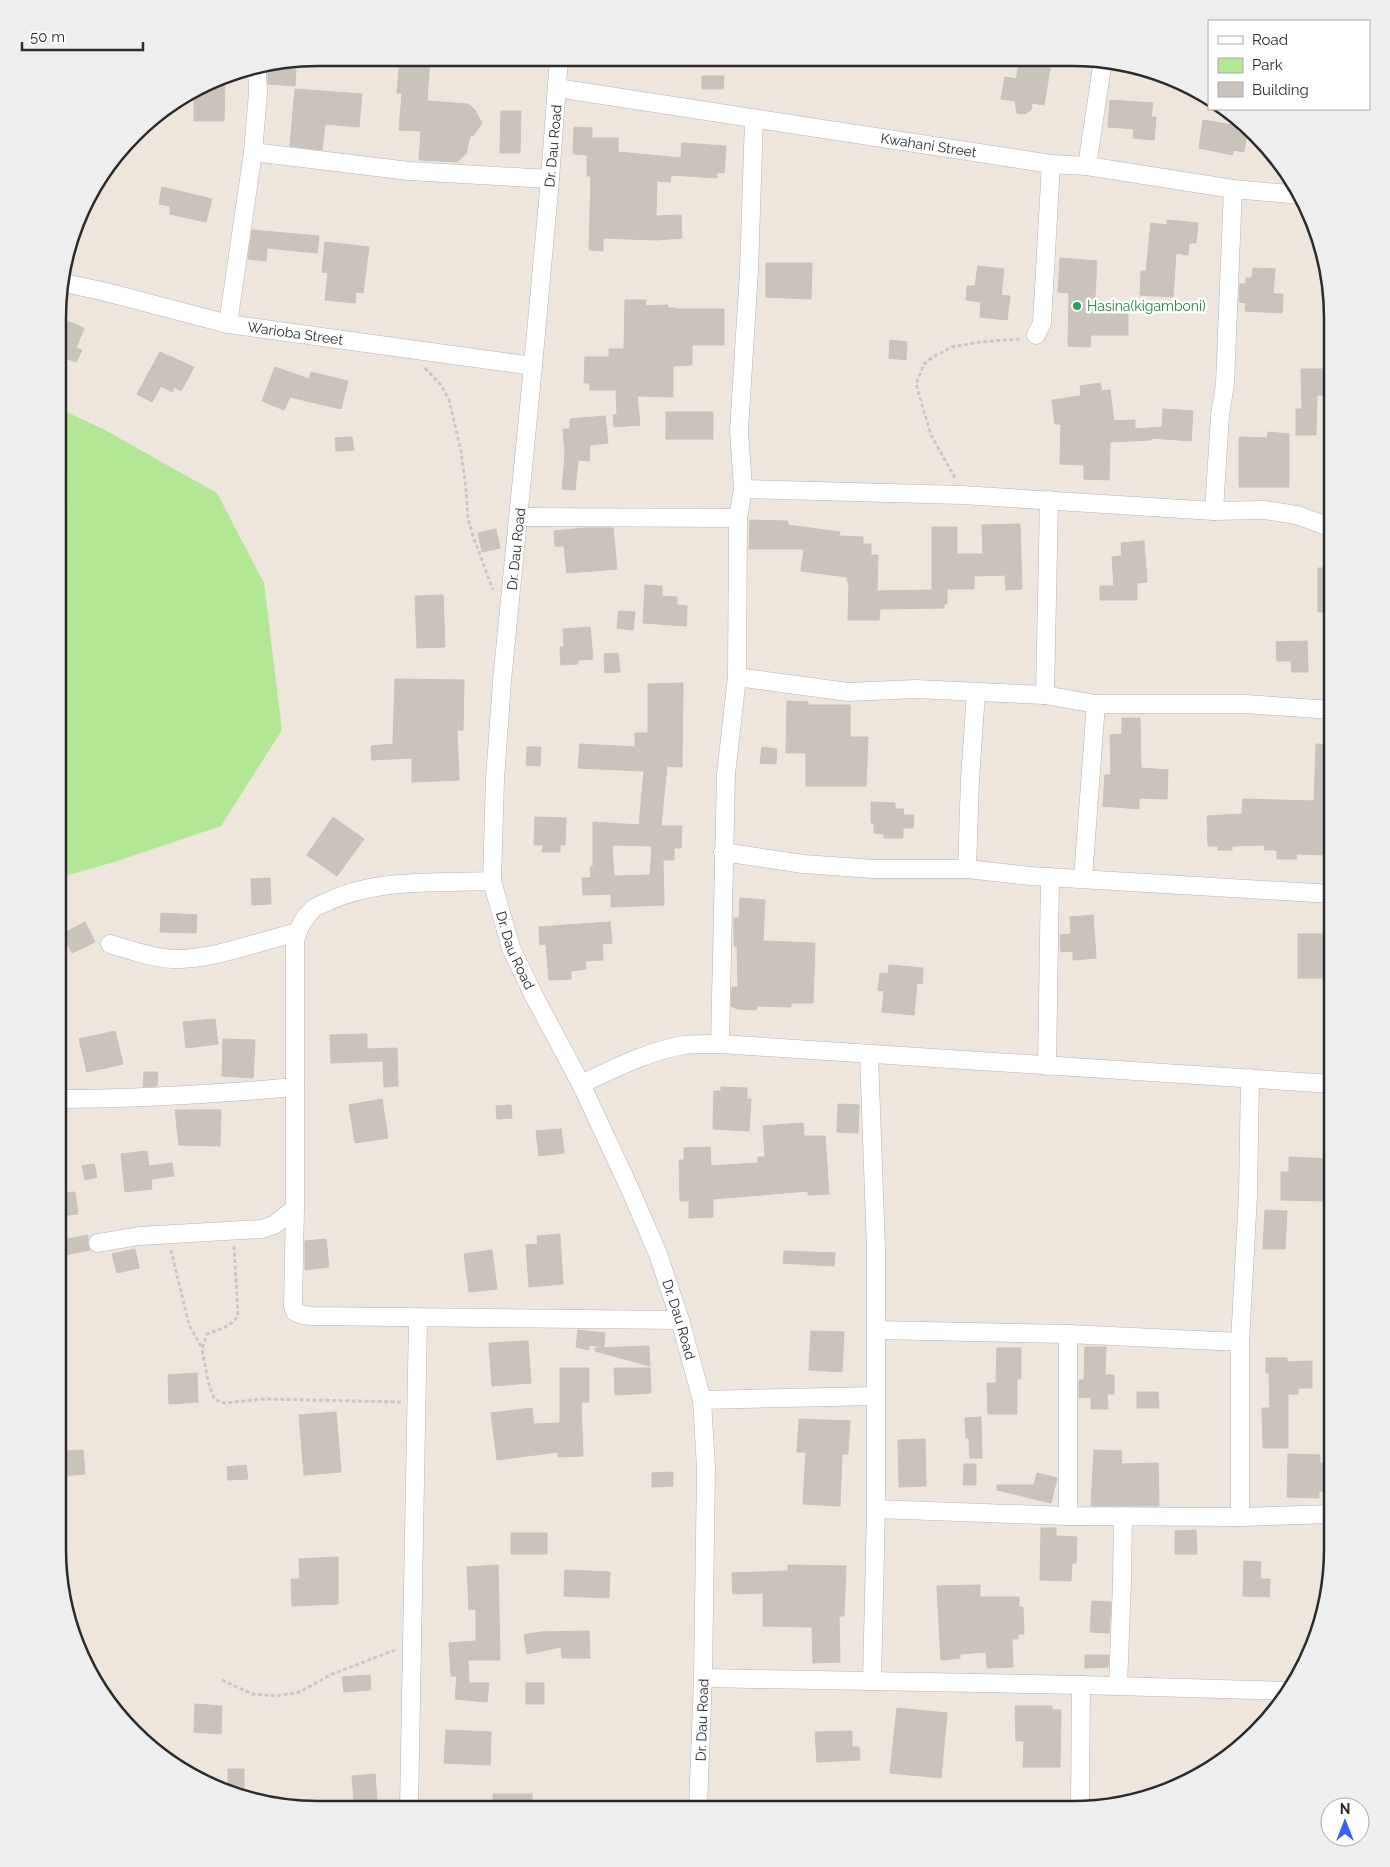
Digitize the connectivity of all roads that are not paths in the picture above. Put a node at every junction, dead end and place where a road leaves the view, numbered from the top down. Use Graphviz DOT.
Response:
graph roads {
  1 [pos="558,66"];
  2 [pos="1102,68"];
  3 [pos="257,74"];
  4 [pos="557,88"];
  5 [pos="754,119"];
  6 [pos="253,152"];
  7 [pos="1051,164"];
  8 [pos="1087,166"];
  9 [pos="550,179"];
  10 [pos="1233,189"];
  11 [pos="1292,195"];
  12 [pos="68,284"];
  13 [pos="228,324"];
  14 [pos="1036,335"];
  15 [pos="534,366"];
  16 [pos="743,488"];
  17 [pos="1049,500"];
  18 [pos="1214,511"];
  19 [pos="520,517"];
  20 [pos="738,518"];
  21 [pos="1324,525"];
  22 [pos="736,677"];
  23 [pos="976,692"];
  24 [pos="1045,696"];
  25 [pos="1096,704"];
  26 [pos="1324,709"];
  27 [pos="723,852"];
  28 [pos="967,869"];
  29 [pos="1050,877"];
  30 [pos="1083,878"];
  31 [pos="492,881"];
  32 [pos="1324,893"];
  33 [pos="298,932"];
  34 [pos="110,944"];
  35 [pos="720,1044"];
  36 [pos="870,1054"];
  37 [pos="1047,1066"];
  38 [pos="1250,1078"];
  39 [pos="1324,1083"];
  40 [pos="581,1084"];
  41 [pos="295,1086"];
  42 [pos="66,1099"];
  43 [pos="295,1208"];
  44 [pos="98,1243"];
  45 [pos="418,1318"];
  46 [pos="680,1320"];
  47 [pos="877,1330"];
  48 [pos="1068,1334"];
  49 [pos="1240,1342"];
  50 [pos="876,1396"];
  51 [pos="702,1400"];
  52 [pos="876,1508"];
  53 [pos="1324,1514"];
  54 [pos="1068,1516"];
  55 [pos="1122,1516"];
  56 [pos="1240,1517"];
  57 [pos="703,1678"];
  58 [pos="872,1681"];
  59 [pos="1081,1685"];
  60 [pos="1118,1686"];
  61 [pos="1280,1691"];
  62 [pos="409,1801"];
  63 [pos="698,1801"];
  64 [pos="1080,1801"];
  1 -- 4 [label="street, Dr. Dau Road"];
  2 -- 8 [label="street"];
  3 -- 6 [label="street"];
  4 -- 5 [label="street, Kwahani Street"];
  4 -- 9 [label="street, Dr. Dau Road"];
  5 -- 7 [label="street, Kwahani Street"];
  5 -- 16 [label="street"];
  6 -- 9 [label="street"];
  6 -- 13 [label="street"];
  7 -- 8 [label="street, Kwahani Street"];
  7 -- 14 [label="street"];
  8 -- 10 [label="street, Kwahani Street"];
  9 -- 15 [label="street, Dr. Dau Road"];
  10 -- 11 [label="street, Kwahani Street"];
  10 -- 18 [label="street"];
  12 -- 13 [label="street, Warioba Street"];
  13 -- 15 [label="street, Warioba Street"];
  15 -- 19 [label="street, Dr. Dau Road"];
  16 -- 17 [label="street"];
  16 -- 20 [label="street"];
  17 -- 18 [label="street"];
  17 -- 24 [label="street"];
  18 -- 21 [label="street"];
  19 -- 20 [label="street"];
  19 -- 31 [label="street, Dr. Dau Road"];
  20 -- 22 [label="street"];
  22 -- 23 [label="street"];
  22 -- 27 [label="street"];
  23 -- 24 [label="street"];
  23 -- 28 [label="street"];
  24 -- 25 [label="street"];
  25 -- 26 [label="street"];
  25 -- 30 [label="street"];
  27 -- 28 [label="street"];
  27 -- 35 [label="street"];
  28 -- 29 [label="street"];
  29 -- 30 [label="street"];
  29 -- 37 [label="street"];
  30 -- 32 [label="street"];
  31 -- 33 [label="street"];
  31 -- 40 [label="street, Dr. Dau Road"];
  33 -- 34 [label="street"];
  33 -- 41 [label="street"];
  35 -- 36 [label="street"];
  35 -- 40 [label="street"];
  36 -- 37 [label="street"];
  36 -- 47 [label="street"];
  37 -- 38 [label="street"];
  38 -- 39 [label="street"];
  38 -- 49 [label="street"];
  40 -- 46 [label="street, Dr. Dau Road"];
  41 -- 42 [label="street"];
  41 -- 43 [label="street"];
  43 -- 44 [label="street"];
  43 -- 45 [label="street"];
  45 -- 46 [label="street"];
  45 -- 62 [label="street"];
  46 -- 51 [label="street, Dr. Dau Road"];
  47 -- 48 [label="street"];
  47 -- 50 [label="street"];
  48 -- 49 [label="street"];
  48 -- 54 [label="street"];
  49 -- 56 [label="street"];
  50 -- 51 [label="street"];
  50 -- 52 [label="street"];
  51 -- 57 [label="street, Dr. Dau Road"];
  52 -- 54 [label="street"];
  52 -- 58 [label="street"];
  53 -- 56 [label="street"];
  54 -- 55 [label="street"];
  55 -- 56 [label="street"];
  55 -- 60 [label="street"];
  57 -- 58 [label="street"];
  57 -- 63 [label="street, Dr. Dau Road"];
  58 -- 59 [label="street"];
  59 -- 60 [label="street"];
  59 -- 64 [label="street"];
  60 -- 61 [label="street"];
}
